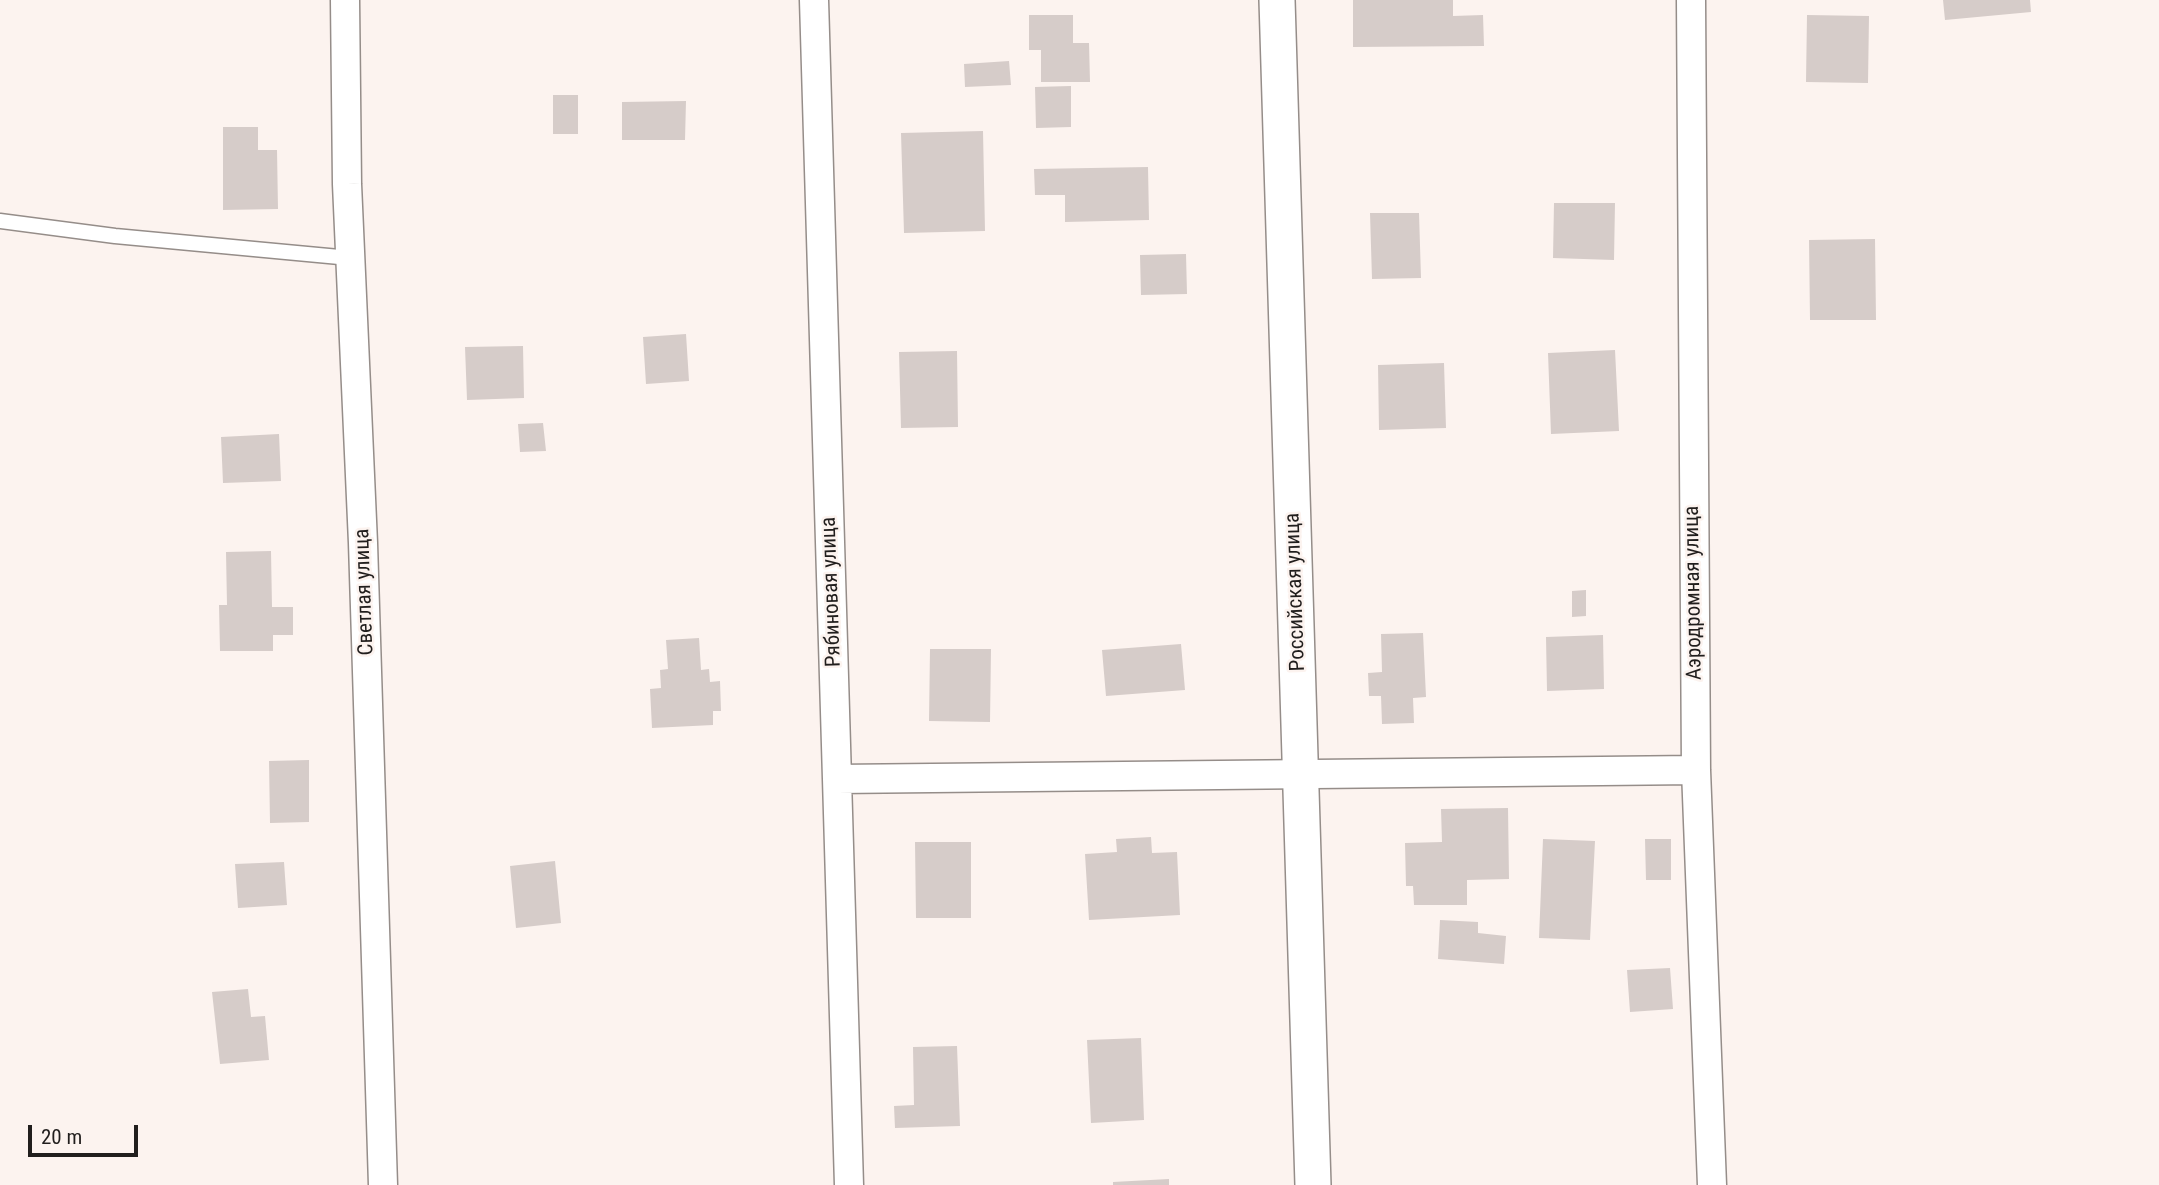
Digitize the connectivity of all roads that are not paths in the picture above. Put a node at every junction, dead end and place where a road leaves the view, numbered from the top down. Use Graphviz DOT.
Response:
graph roads {
  1 [pos="345,0"];
  2 [pos="814,0"];
  3 [pos="1277,0"];
  4 [pos="1691,0"];
  5 [pos="0,222"];
  6 [pos="350,258"];
  7 [pos="1696,771"];
  8 [pos="1301,774"];
  9 [pos="837,779"];
  10 [pos="383,1185"];
  11 [pos="849,1185"];
  12 [pos="1314,1185"];
  13 [pos="1712,1185"];
  1 -- 6 [label="street, Светлая улица"];
  2 -- 9 [label="street, Рябиновая улица"];
  3 -- 8 [label="street, Российская улица"];
  4 -- 7 [label="street, Аэродромная улица"];
  5 -- 6 [label="lane"];
  6 -- 10 [label="street, Светлая улица"];
  7 -- 8 [label="street"];
  7 -- 13 [label="street, Аэродромная улица"];
  8 -- 9 [label="street"];
  8 -- 12 [label="street, Российская улица"];
  9 -- 11 [label="street, Рябиновая улица"];
}
